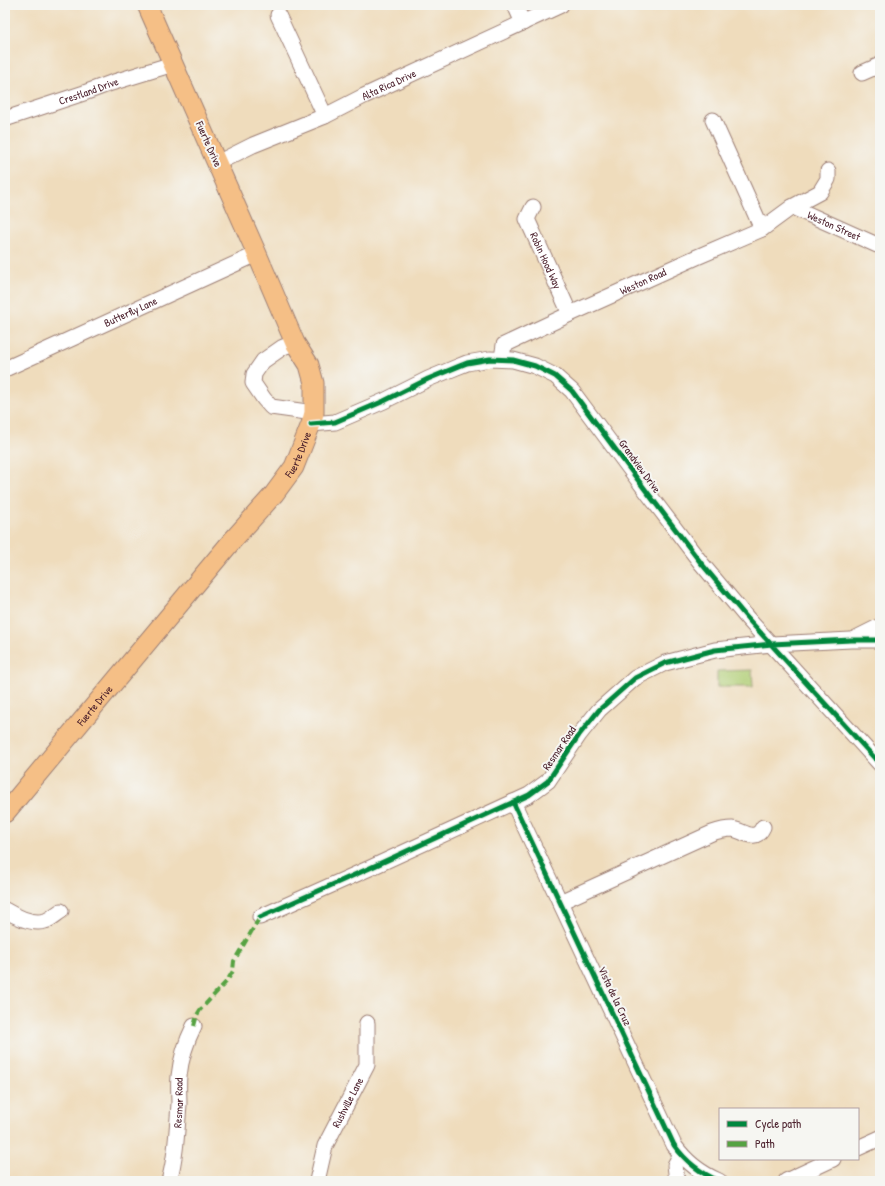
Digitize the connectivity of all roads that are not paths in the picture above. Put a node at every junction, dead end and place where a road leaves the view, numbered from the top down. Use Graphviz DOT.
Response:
graph roads {
  1 [pos="147,5"];
  2 [pos="515,5"];
  3 [pos="561,5"];
  4 [pos="278,15"];
  5 [pos="523,23"];
  6 [pos="173,64"];
  7 [pos="880,65"];
  8 [pos="862,73"];
  9 [pos="325,116"];
  10 [pos="5,119"];
  11 [pos="713,120"];
  12 [pos="217,163"];
  13 [pos="828,171"];
  14 [pos="533,207"];
  15 [pos="792,207"];
  16 [pos="762,229"];
  17 [pos="877,245"];
  18 [pos="257,254"];
  19 [pos="570,314"];
  20 [pos="295,343"];
  21 [pos="502,358"];
  22 [pos="5,370"];
  23 [pos="313,418"];
  24 [pos="880,626"];
  25 [pos="851,640"];
  26 [pos="880,640"];
  27 [pos="772,644"];
  28 [pos="880,764"];
  29 [pos="513,802"];
  30 [pos="5,814"];
  31 [pos="763,827"];
  32 [pos="560,902"];
  33 [pos="5,910"];
  34 [pos="61,910"];
  35 [pos="260,917"];
  36 [pos="367,1023"];
  37 [pos="194,1026"];
  38 [pos="880,1138"];
  39 [pos="859,1148"];
  40 [pos="681,1154"];
  41 [pos="831,1160"];
  42 [pos="169,1181"];
  43 [pos="317,1181"];
  44 [pos="677,1181"];
  45 [pos="719,1181"];
  46 [pos="786,1181"];
  1 -- 6 [label="main road, Fuerte Drive"];
  2 -- 5 [label="street"];
  3 -- 5 [label="street, Alta Rica Drive"];
  4 -- 9 [label="street"];
  5 -- 9 [label="street, Alta Rica Drive"];
  6 -- 10 [label="street, Crestland Drive"];
  6 -- 12 [label="main road, Fuerte Drive"];
  7 -- 8 [label="street"];
  9 -- 12 [label="street, Alta Rica Drive"];
  11 -- 16 [label="street"];
  12 -- 18 [label="main road, Fuerte Drive"];
  13 -- 15 [label="street, Weston Road"];
  14 -- 19 [label="street, Robin Hood Way"];
  15 -- 16 [label="street, Weston Road"];
  15 -- 17 [label="street, Weston Street"];
  16 -- 19 [label="street, Weston Road"];
  18 -- 20 [label="main road, Fuerte Drive"];
  18 -- 22 [label="street, Butterfly Lane"];
  19 -- 21 [label="street, Weston Road"];
  20 -- 23 [label="main road, Fuerte Drive"];
  20 -- 23 [label="street, Grandview Drive"];
  21 -- 23 [label="street, Grandview Drive"];
  21 -- 27 [label="street, Grandview Drive"];
  23 -- 30 [label="main road, Fuerte Drive"];
  24 -- 25 [label="street"];
  25 -- 26 [label="street, Resmar Road"];
  25 -- 27 [label="street, Resmar Road"];
  27 -- 28 [label="street, Grandview Drive"];
  27 -- 29 [label="street, Resmar Road"];
  29 -- 32 [label="street, Vista de la Cruz"];
  29 -- 35 [label="street, Resmar Road"];
  31 -- 32 [label="street"];
  32 -- 40 [label="street, Vista de la Cruz"];
  33 -- 34 [label="street"];
  36 -- 43 [label="street, Rushville Lane"];
  37 -- 42 [label="street, Resmar Road"];
  38 -- 39 [label="street"];
  40 -- 44 [label="street"];
  40 -- 45 [label="street, Vista de la Cruz"];
  41 -- 46 [label="street"];
}
